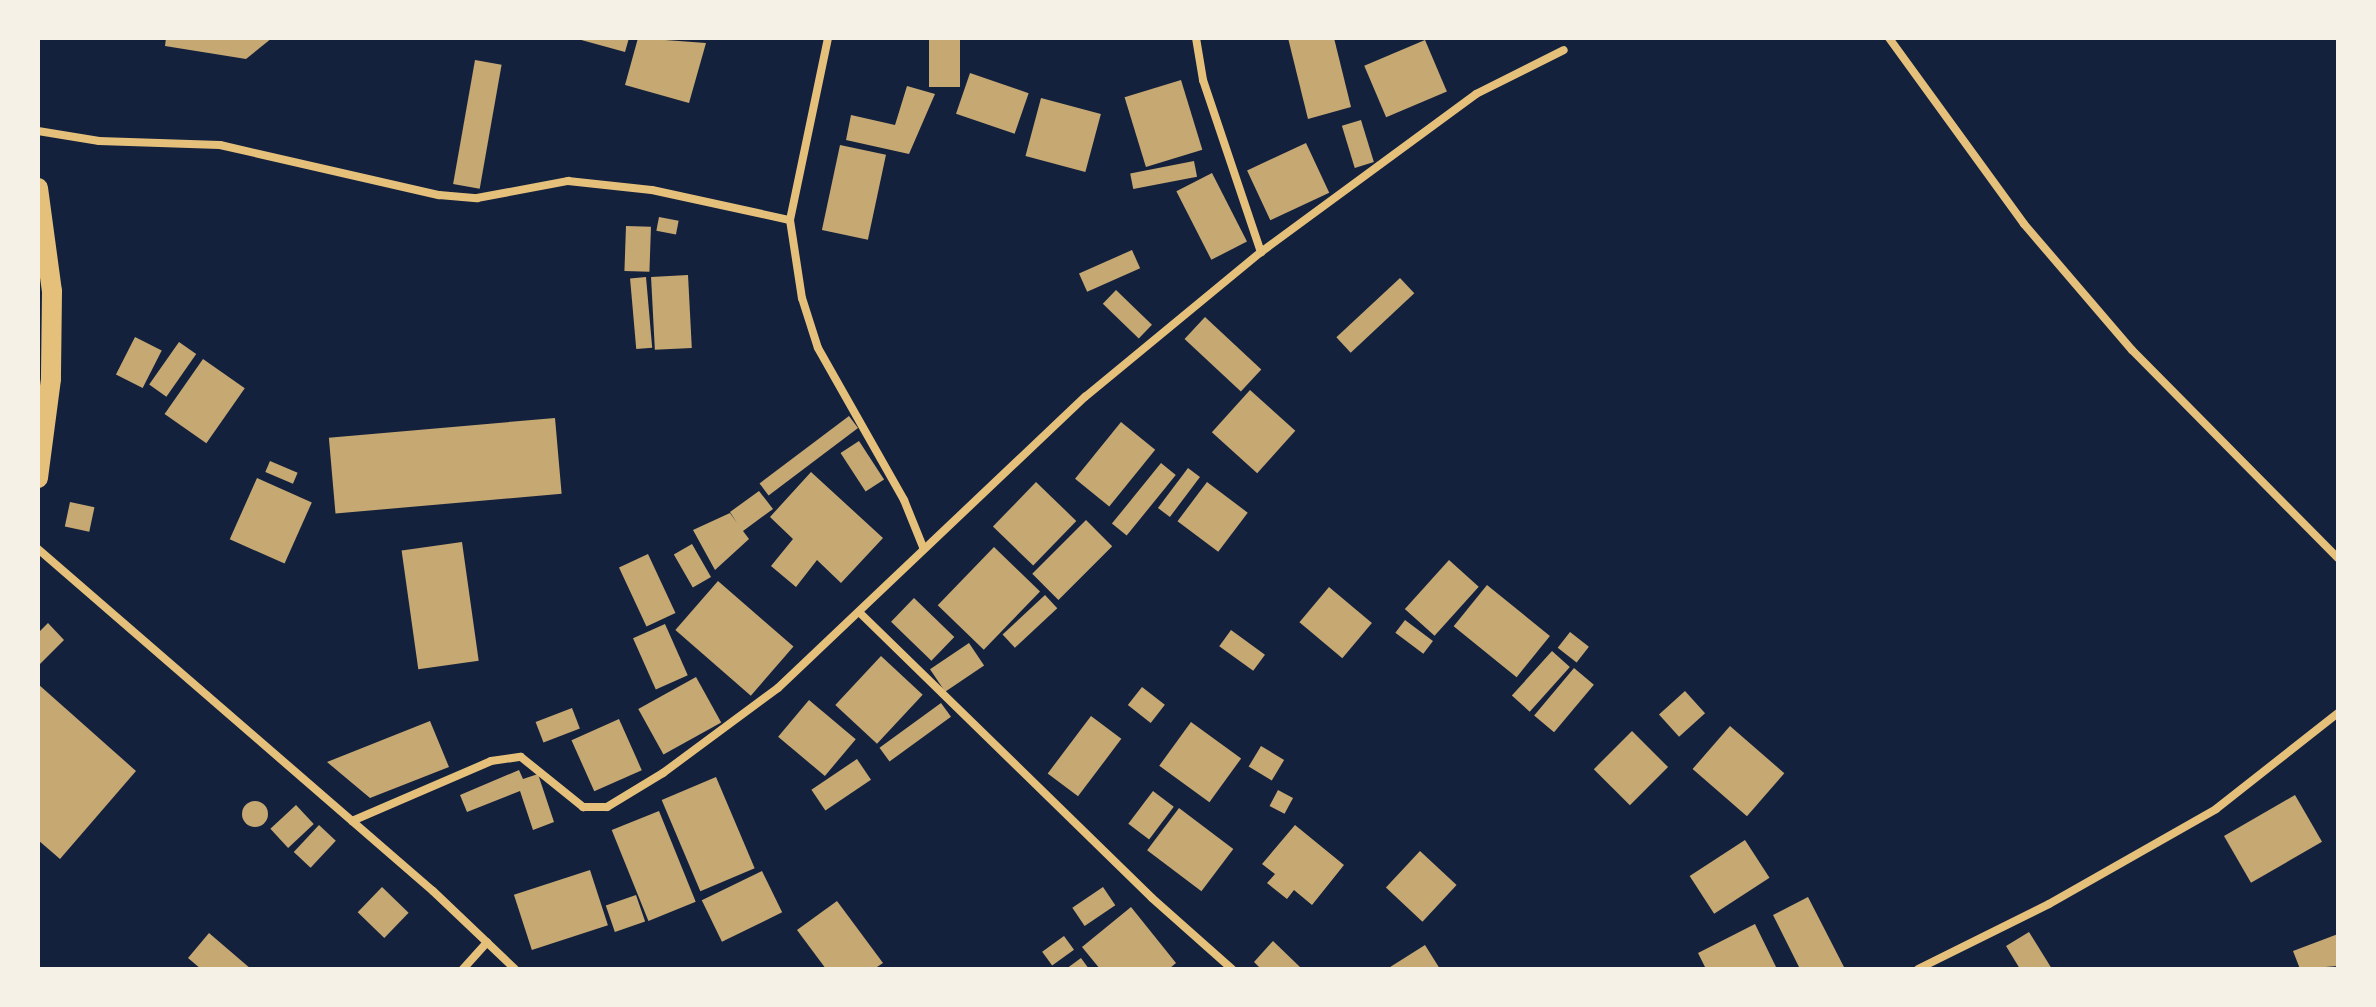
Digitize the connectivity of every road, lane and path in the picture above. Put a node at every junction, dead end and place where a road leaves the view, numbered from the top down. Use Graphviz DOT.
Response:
graph roads {
  1 [pos="828,38"];
  2 [pos="1196,38"];
  3 [pos="1889,38"];
  4 [pos="1564,50"];
  5 [pos="38,131"];
  6 [pos="38,188"];
  7 [pos="790,220"];
  8 [pos="1261,252"];
  9 [pos="38,478"];
  10 [pos="923,547"];
  11 [pos="38,549"];
  12 [pos="2338,558"];
  13 [pos="859,612"];
  14 [pos="2338,713"];
  15 [pos="352,821"];
  16 [pos="487,942"];
  17 [pos="463,969"];
  18 [pos="515,969"];
  19 [pos="1232,969"];
  20 [pos="1918,969"];
  1 -- 7 [label="street"];
  2 -- 8 [label="street"];
  3 -- 12 [label="street"];
  4 -- 8 [label="street"];
  5 -- 7 [label="street"];
  6 -- 9 [label="main road"];
  7 -- 10 [label="street"];
  8 -- 10 [label="street"];
  10 -- 13 [label="street"];
  11 -- 15 [label="street"];
  13 -- 15 [label="street"];
  13 -- 19 [label="street"];
  14 -- 20 [label="street"];
  15 -- 16 [label="street"];
  16 -- 17 [label="street"];
  16 -- 18 [label="street"];
}
